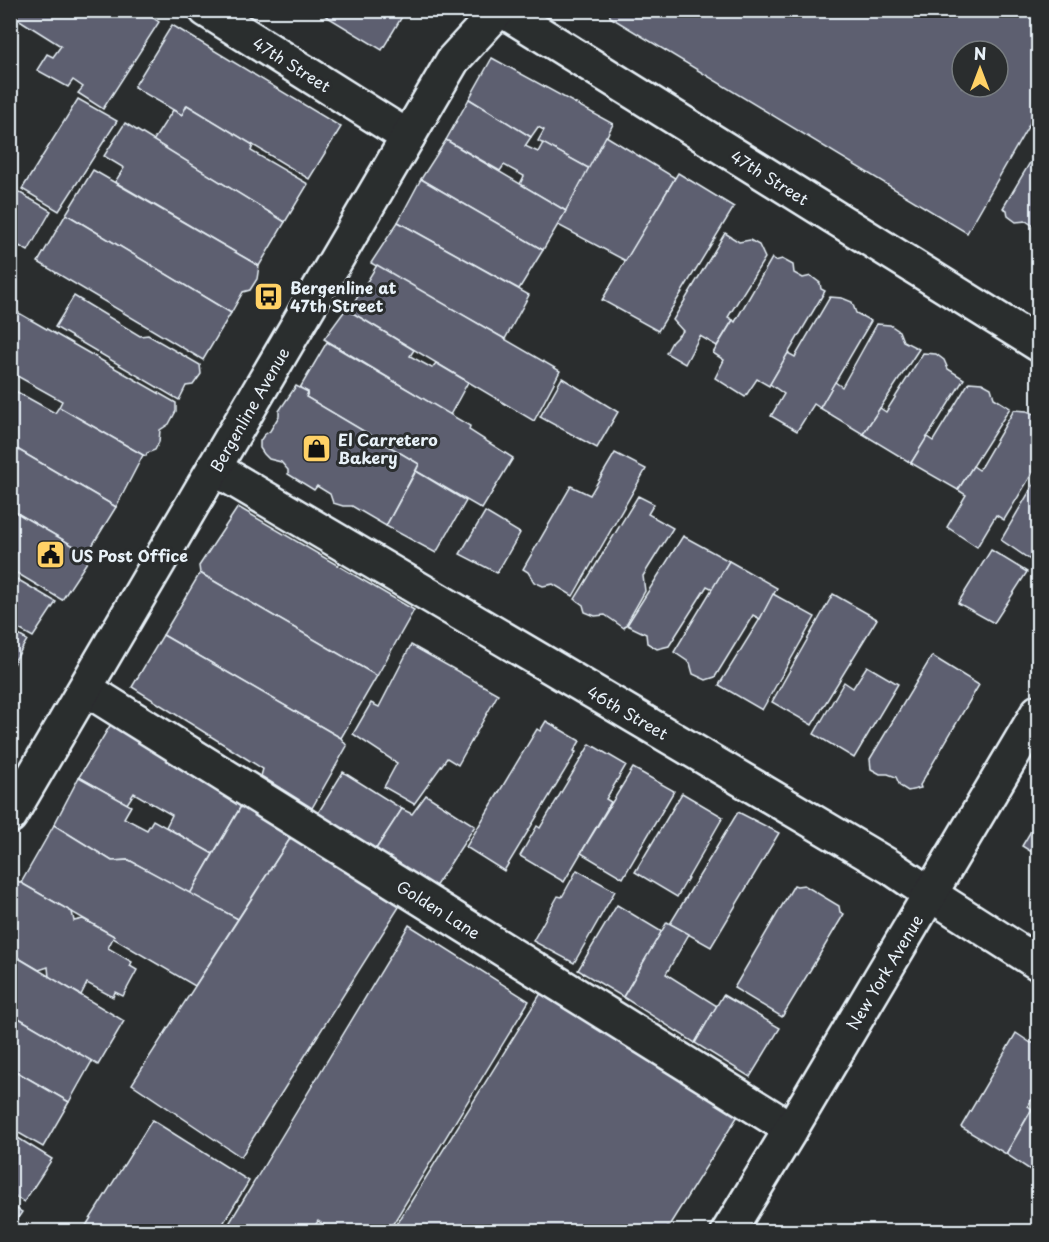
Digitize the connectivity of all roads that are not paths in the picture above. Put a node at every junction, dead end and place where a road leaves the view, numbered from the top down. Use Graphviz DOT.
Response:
graph roads {
  1 [pos="206,10"];
  2 [pos="501,10"];
  3 [pos="408,137"];
  4 [pos="1038,344"];
  5 [pos="214,468"];
  6 [pos="86,688"];
  7 [pos="1038,712"];
  8 [pos="10,816"];
  9 [pos="930,894"];
  10 [pos="1038,963"];
  11 [pos="791,1129"];
  12 [pos="728,1232"];
  1 -- 3 [label="street, 47th Street"];
  2 -- 3 [label="street, Bergenline Avenue"];
  2 -- 4 [label="street, 47th Street"];
  3 -- 5 [label="street, Bergenline Avenue"];
  5 -- 6 [label="street, Bergenline Avenue"];
  5 -- 9 [label="street, 46th Street"];
  6 -- 8 [label="street, Bergenline Avenue"];
  6 -- 11 [label="street, Golden Lane"];
  7 -- 9 [label="street, New York Avenue"];
  9 -- 10 [label="street, 46th Street"];
  9 -- 11 [label="street, New York Avenue"];
  11 -- 12 [label="street, New York Avenue"];
}
